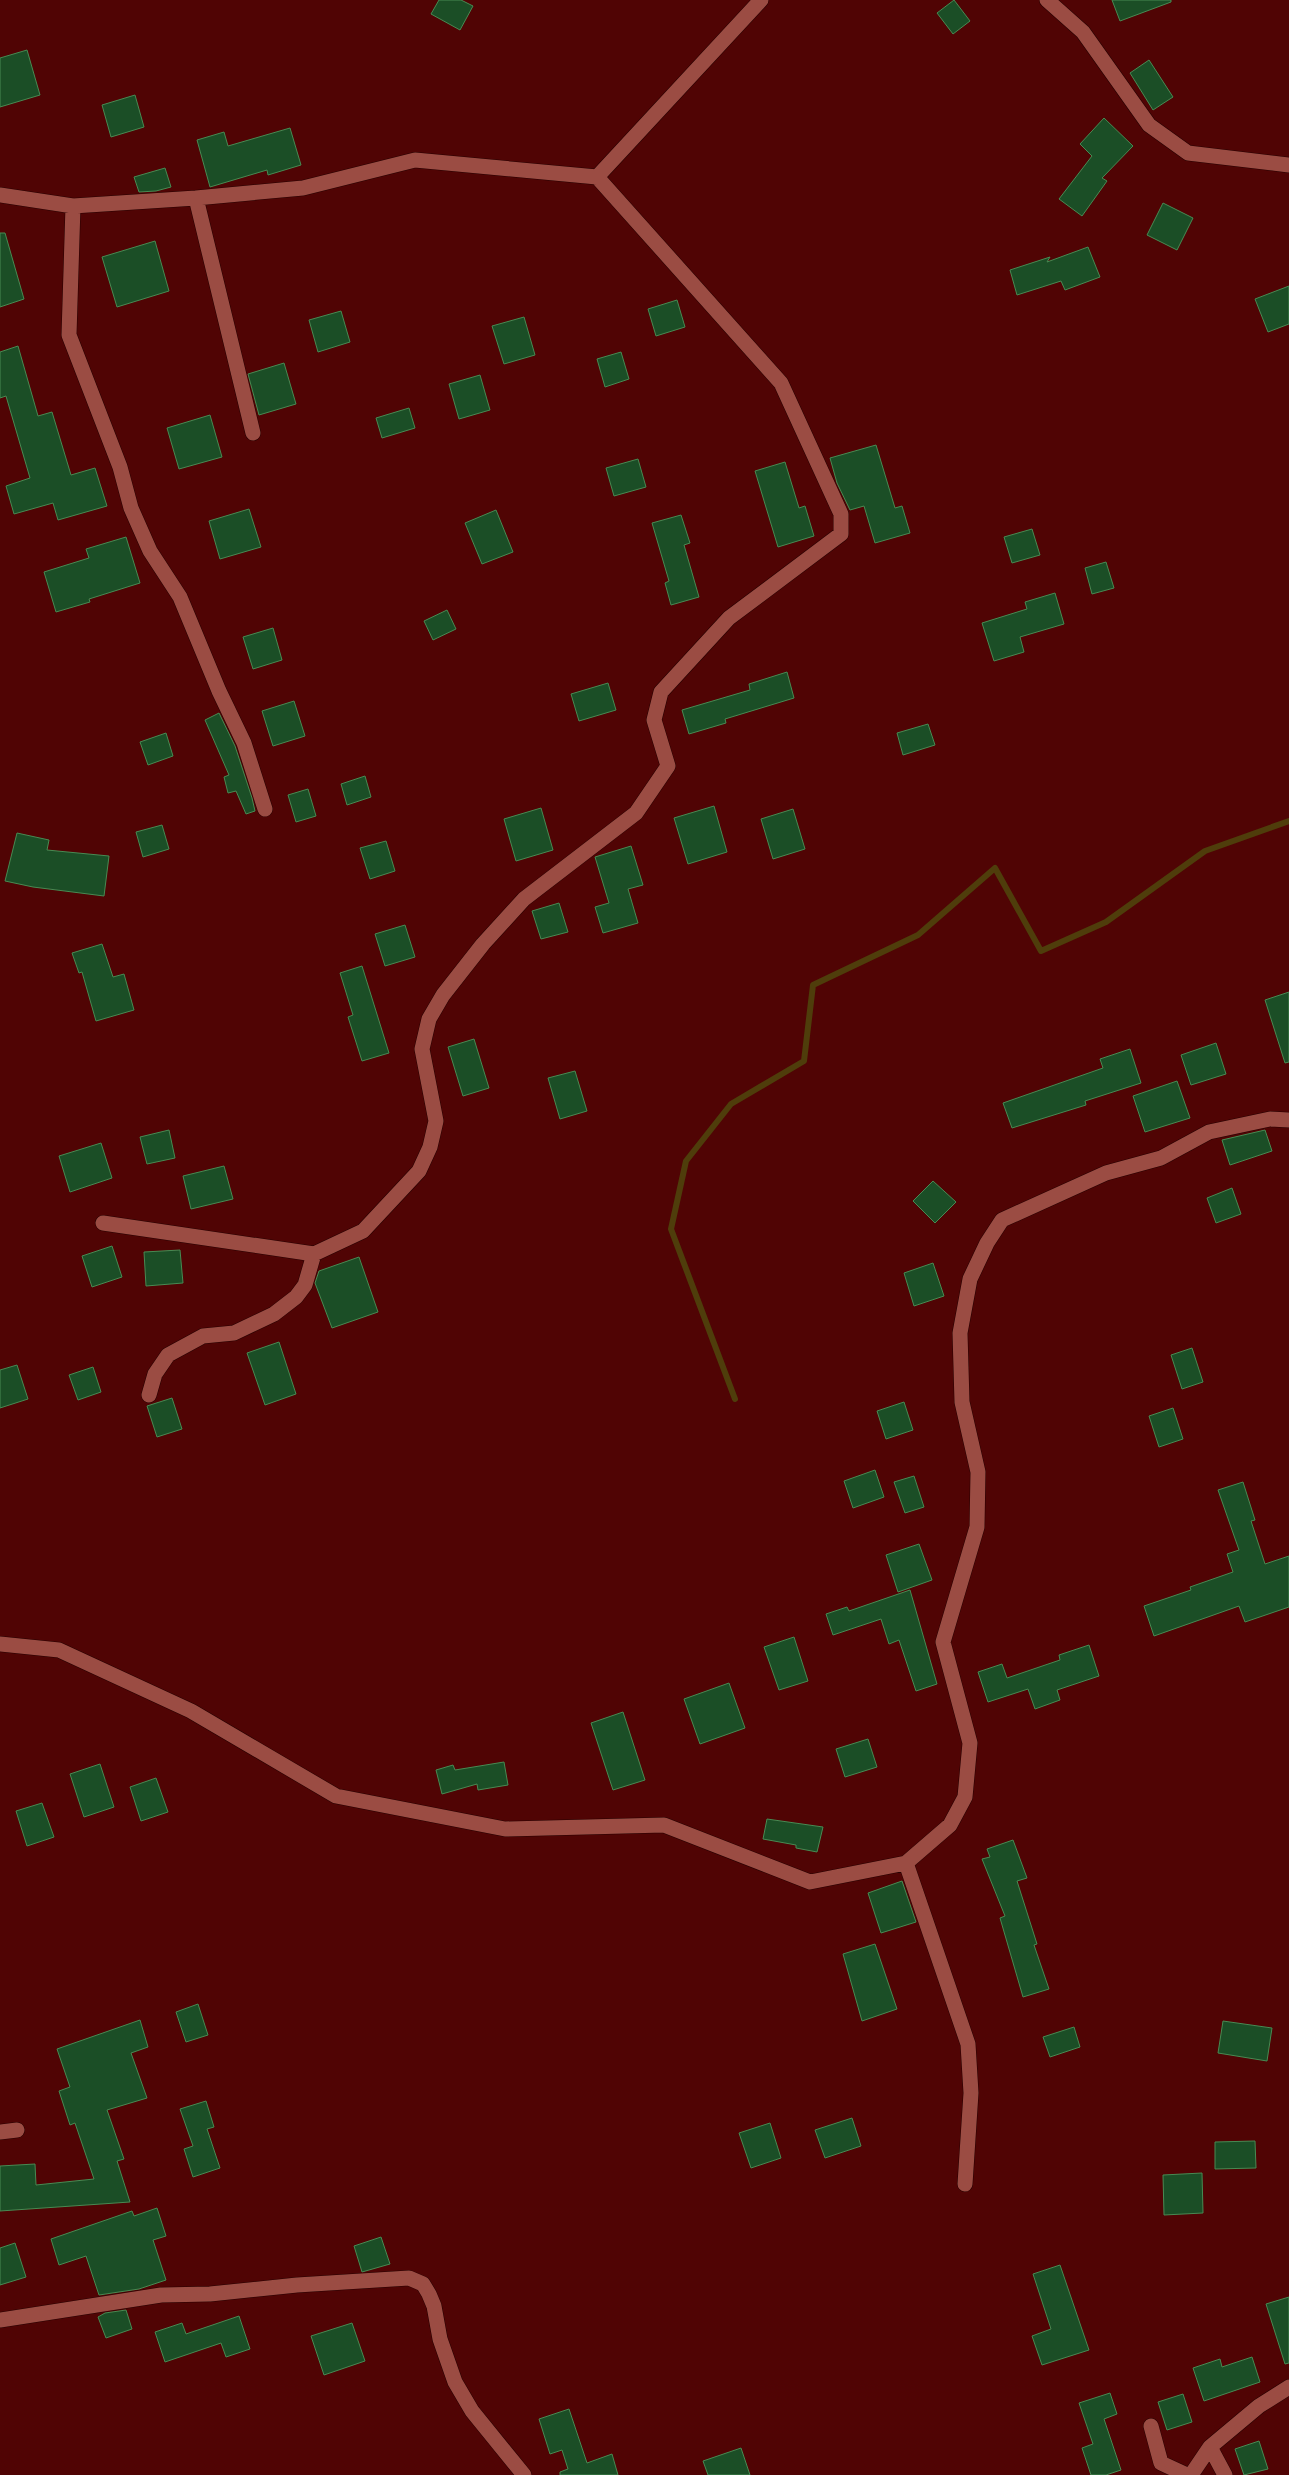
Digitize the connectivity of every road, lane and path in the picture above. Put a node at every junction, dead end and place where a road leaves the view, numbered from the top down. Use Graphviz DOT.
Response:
graph roads {
  1 [pos="761,0"];
  2 [pos="1047,0"];
  3 [pos="1289,165"];
  4 [pos="597,177"];
  5 [pos="0,195"];
  6 [pos="196,198"];
  7 [pos="73,206"];
  8 [pos="254,433"];
  9 [pos="265,809"];
  10 [pos="1289,1120"];
  11 [pos="103,1223"];
  12 [pos="314,1254"];
  13 [pos="149,1395"];
  14 [pos="0,1644"];
  15 [pos="906,1863"];
  16 [pos="17,2130"];
  17 [pos="0,2132"];
  18 [pos="965,2184"];
  19 [pos="0,2320"];
  20 [pos="1289,2387"];
  21 [pos="1152,2426"];
  22 [pos="1210,2447"];
  23 [pos="524,2475"];
  24 [pos="1187,2475"];
  25 [pos="1191,2475"];
  26 [pos="1226,2475"];
  1 -- 4 [label="street"];
  2 -- 3 [label="street"];
  4 -- 6 [label="street"];
  4 -- 12 [label="street"];
  5 -- 7 [label="street"];
  6 -- 7 [label="street"];
  6 -- 8 [label="street"];
  7 -- 9 [label="street"];
  10 -- 15 [label="street"];
  11 -- 12 [label="street"];
  12 -- 13 [label="street"];
  14 -- 15 [label="street"];
  15 -- 18 [label="street"];
  16 -- 17 [label="street"];
  19 -- 23 [label="street"];
  20 -- 22 [label="street"];
  21 -- 24 [label="street"];
  22 -- 25 [label="street"];
  22 -- 26 [label="street"];
}
